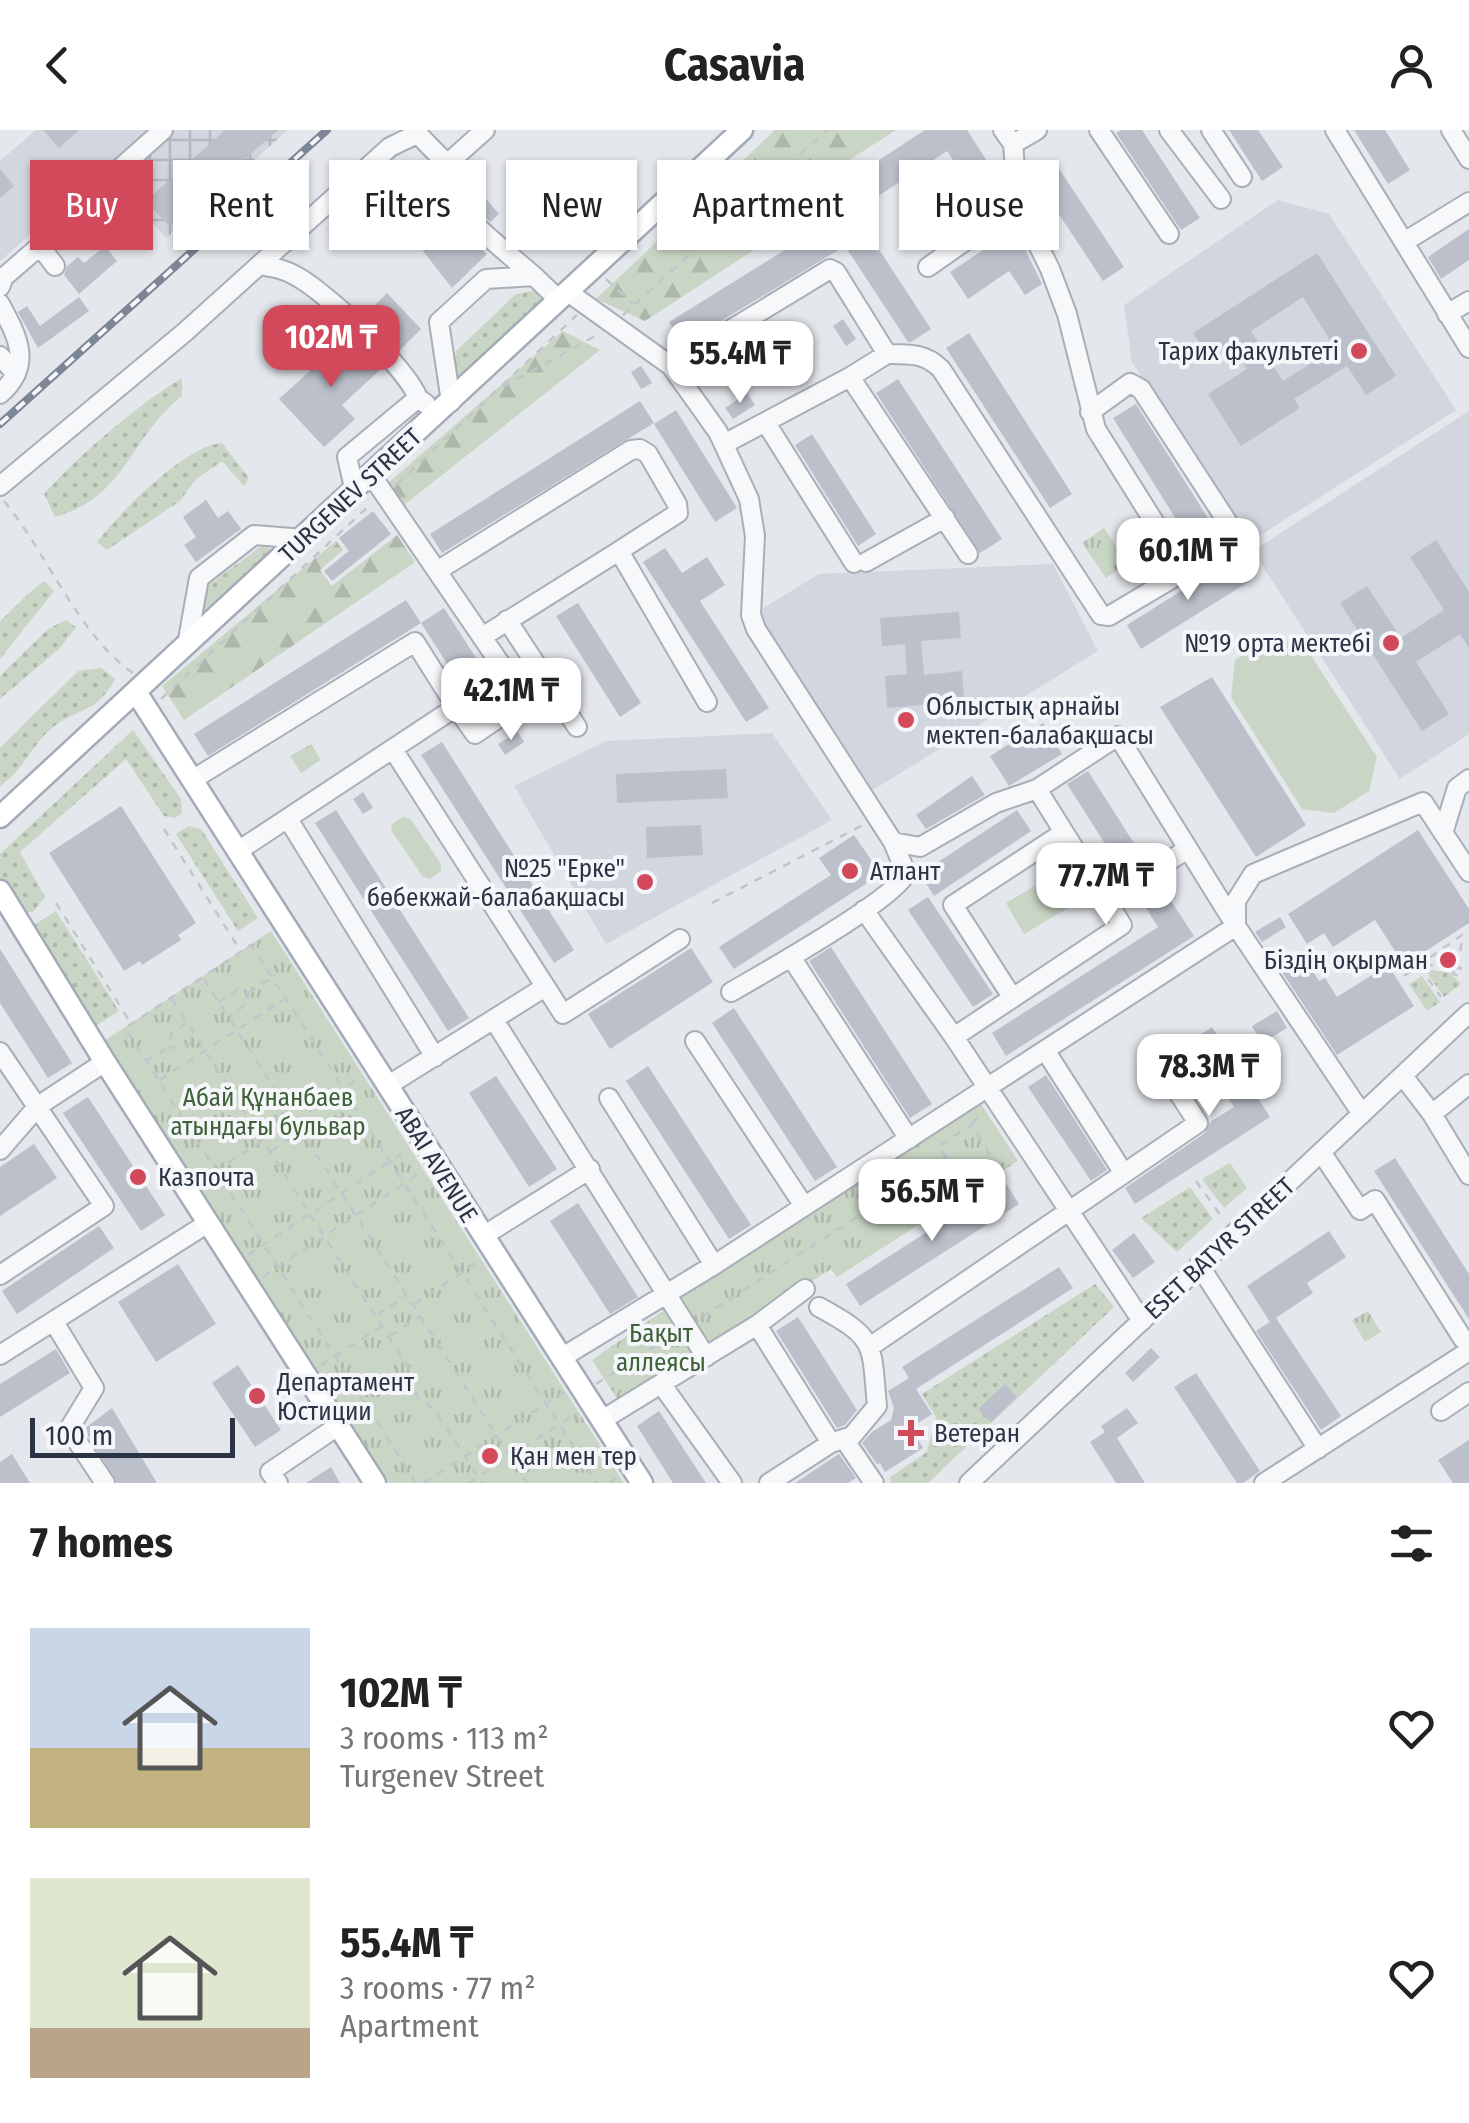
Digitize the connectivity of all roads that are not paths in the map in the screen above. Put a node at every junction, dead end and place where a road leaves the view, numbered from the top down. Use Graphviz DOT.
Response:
graph roads {
  1 [pos="164,130"];
  2 [pos="485,130"];
  3 [pos="742,130"];
  4 [pos="1037,130"];
  5 [pos="1099,130"];
  6 [pos="1170,130"];
  7 [pos="1211,130"];
  8 [pos="1335,130"];
  9 [pos="1451,130"];
  10 [pos="416,132"];
  11 [pos="1008,137"];
  12 [pos="1469,159"];
  13 [pos="130,160"];
  14 [pos="443,160"];
  15 [pos="451,160"];
  16 [pos="1242,177"];
  17 [pos="1221,198"];
  18 [pos="1469,202"];
  19 [pos="486,233"];
  20 [pos="1169,234"];
  21 [pos="1404,242"];
  22 [pos="35,250"];
  23 [pos="43,250"];
  24 [pos="952,250"];
  25 [pos="1040,250"];
  26 [pos="55,266"];
  27 [pos="258,266"];
  28 [pos="928,267"];
  29 [pos="534,276"];
  30 [pos="0,287"];
  31 [pos="564,296"];
  32 [pos="1469,301"];
  33 [pos="0,304"];
  34 [pos="1448,314"];
  35 [pos="1469,348"];
  36 [pos="887,354"];
  37 [pos="0,356"];
  38 [pos="671,366"];
  39 [pos="16,374"];
  40 [pos="850,376"];
  41 [pos="0,394"];
  42 [pos="418,398"];
  43 [pos="444,408"];
  44 [pos="1090,412"];
  45 [pos="766,424"];
  46 [pos="724,444"];
  47 [pos="372,476"];
  48 [pos="0,486"];
  49 [pos="355,492"];
  50 [pos="945,518"];
  51 [pos="304,538"];
  52 [pos="619,552"];
  53 [pos="968,554"];
  54 [pos="1180,569"];
  55 [pos="438,571"];
  56 [pos="507,620"];
  57 [pos="482,638"];
  58 [pos="187,645"];
  59 [pos="142,687"];
  60 [pos="708,702"];
  61 [pos="456,708"];
  62 [pos="577,727"];
  63 [pos="394,751"];
  64 [pos="1469,763"];
  65 [pos="192,780"];
  66 [pos="1464,782"];
  67 [pos="1037,789"];
  68 [pos="0,817"];
  69 [pos="288,819"];
  70 [pos="1064,833"];
  71 [pos="1443,833"];
  72 [pos="893,842"];
  73 [pos="1188,848"];
  74 [pos="238,851"];
  75 [pos="1167,862"];
  76 [pos="1469,872"];
  77 [pos="0,891"];
  78 [pos="864,910"];
  79 [pos="1236,926"];
  80 [pos="680,940"];
  81 [pos="791,957"];
  82 [pos="545,987"];
  83 [pos="731,992"];
  84 [pos="1012,997"];
  85 [pos="1469,1013"];
  86 [pos="494,1020"];
  87 [pos="954,1037"];
  88 [pos="696,1041"];
  89 [pos="1044,1050"];
  90 [pos="0,1052"];
  91 [pos="434,1057"];
  92 [pos="105,1062"];
  93 [pos="1159,1063"];
  94 [pos="1402,1076"];
  95 [pos="1469,1084"];
  96 [pos="387,1086"];
  97 [pos="990,1092"];
  98 [pos="609,1098"];
  99 [pos="38,1106"];
  100 [pos="1362,1114"];
  101 [pos="1432,1114"];
  102 [pos="909,1139"];
  103 [pos="0,1150"];
  104 [pos="1320,1152"];
  105 [pos="590,1168"];
  106 [pos="1124,1172"];
  107 [pos="1469,1174"];
  108 [pos="804,1206"];
  109 [pos="1072,1212"];
  110 [pos="208,1222"];
  111 [pos="483,1236"];
  112 [pos="714,1264"];
  113 [pos="1199,1265"];
  114 [pos="0,1275"];
  115 [pos="806,1289"];
  116 [pos="667,1294"];
  117 [pos="819,1307"];
  118 [pos="1142,1321"];
  119 [pos="54,1322"];
  120 [pos="757,1325"];
  121 [pos="1466,1345"];
  122 [pos="871,1346"];
  123 [pos="0,1355"];
  124 [pos="561,1358"];
  125 [pos="706,1358"];
  126 [pos="662,1386"];
  127 [pos="1469,1392"];
  128 [pos="1440,1411"];
  129 [pos="602,1420"];
  130 [pos="338,1426"];
  131 [pos="838,1441"];
  132 [pos="1318,1449"];
  133 [pos="268,1479"];
  134 [pos="105,1483"];
  135 [pos="374,1483"];
  136 [pos="642,1483"];
  137 [pos="732,1483"];
  138 [pos="769,1483"];
  139 [pos="874,1483"];
  140 [pos="969,1483"];
  141 [pos="1264,1483"];
  1 -- 13 [label="street"];
  2 -- 15 [label="street"];
  3 -- 31 [label="main road, TURGENEV STREET"];
  4 -- 11 [label="street"];
  5 -- 20 [label="street"];
  6 -- 17 [label="street"];
  7 -- 16 [label="street"];
  8 -- 21 [label="street"];
  9 -- 12 [label="street"];
  10 -- 14 [label="street"];
  10 -- 27 [label="street"];
  18 -- 21 [label="street"];
  19 -- 29 [label="street"];
  21 -- 34 [label="street"];
  22 -- 30 [label="street"];
  23 -- 26 [label="street"];
  24 -- 28 [label="street"];
  25 -- 44 [label="street"];
  27 -- 42 [label="street"];
  27 -- 48 [label="street"];
  29 -- 31 [label="street"];
  29 -- 43 [label="street"];
  31 -- 38 [label="street"];
  31 -- 43 [label="main road, TURGENEV STREET"];
  32 -- 34 [label="street"];
  33 -- 39 [label="street"];
  34 -- 35 [label="street"];
  36 -- 38 [label="street"];
  36 -- 40 [label="street"];
  36 -- 54 [label="street"];
  37 -- 39 [label="street"];
  38 -- 46 [label="street"];
  39 -- 41 [label="street"];
  40 -- 45 [label="street"];
  40 -- 50 [label="street"];
  42 -- 43 [label="street"];
  42 -- 49 [label="street"];
  43 -- 47 [label="main road, TURGENEV STREET"];
  44 -- 54 [label="street"];
  44 -- 54 [label="street"];
  45 -- 46 [label="street"];
  45 -- 50 [label="street"];
  46 -- 72 [label="street"];
  47 -- 49 [label="main road, TURGENEV STREET"];
  47 -- 55 [label="street"];
  49 -- 51 [label="main road, TURGENEV STREET"];
  50 -- 53 [label="street"];
  51 -- 58 [label="main road, TURGENEV STREET"];
  51 -- 58 [label="street"];
  52 -- 55 [label="street"];
  52 -- 56 [label="street"];
  52 -- 60 [label="street"];
  55 -- 57 [label="street"];
  56 -- 57 [label="street"];
  56 -- 62 [label="street"];
  57 -- 61 [label="street"];
  58 -- 59 [label="main road, TURGENEV STREET"];
  59 -- 65 [label="main road, ABAI AVENUE"];
  59 -- 68 [label="main road, TURGENEV STREET"];
  61 -- 63 [label="street"];
  61 -- 65 [label="street"];
  63 -- 69 [label="street"];
  63 -- 82 [label="street"];
  64 -- 66 [label="street"];
  65 -- 74 [label="main road, ABAI AVENUE"];
  66 -- 71 [label="street"];
  67 -- 70 [label="street"];
  67 -- 72 [label="street"];
  67 -- 73 [label="street"];
  69 -- 74 [label="street"];
  69 -- 91 [label="street"];
  70 -- 84 [label="street"];
  70 -- 84 [label="street"];
  71 -- 76 [label="street"];
  71 -- 79 [label="street"];
  72 -- 78 [label="street"];
  73 -- 75 [label="street"];
  73 -- 79 [label="street"];
  74 -- 96 [label="main road, ABAI AVENUE"];
  77 -- 92 [label="main road"];
  78 -- 81 [label="street"];
  78 -- 87 [label="street"];
  79 -- 89 [label="street"];
  79 -- 100 [label="street"];
  80 -- 82 [label="street"];
  81 -- 83 [label="street"];
  81 -- 102 [label="street"];
  82 -- 86 [label="street"];
  84 -- 87 [label="street"];
  85 -- 94 [label="street, ESET BATYR STREET"];
  86 -- 91 [label="street"];
  86 -- 105 [label="street"];
  87 -- 97 [label="street"];
  88 -- 108 [label="street"];
  89 -- 97 [label="street"];
  89 -- 106 [label="street"];
  90 -- 99 [label="street"];
  91 -- 96 [label="street"];
  92 -- 99 [label="street"];
  92 -- 110 [label="main road"];
  93 -- 106 [label="street"];
  94 -- 100 [label="street, ESET BATYR STREET"];
  94 -- 101 [label="street"];
  95 -- 101 [label="street"];
  96 -- 111 [label="main road, ABAI AVENUE"];
  97 -- 102 [label="street"];
  97 -- 109 [label="street"];
  98 -- 112 [label="street"];
  99 -- 103 [label="street"];
  99 -- 114 [label="street"];
  100 -- 104 [label="street, ESET BATYR STREET"];
  101 -- 107 [label="street"];
  102 -- 108 [label="street"];
  104 -- 113 [label="street, ESET BATYR STREET"];
  104 -- 121 [label="street"];
  105 -- 111 [label="street"];
  105 -- 116 [label="street"];
  106 -- 109 [label="street"];
  108 -- 112 [label="street"];
  109 -- 118 [label="street"];
  109 -- 122 [label="street"];
  110 -- 119 [label="street"];
  110 -- 130 [label="main road"];
  111 -- 124 [label="main road, ABAI AVENUE"];
  112 -- 116 [label="street"];
  113 -- 118 [label="street, ESET BATYR STREET"];
  113 -- 132 [label="street"];
  115 -- 120 [label="street"];
  116 -- 124 [label="street"];
  116 -- 125 [label="street"];
  117 -- 122 [label="street"];
  118 -- 140 [label="street, ESET BATYR STREET"];
  119 -- 123 [label="street"];
  119 -- 134 [label="street"];
  120 -- 125 [label="street"];
  120 -- 131 [label="street"];
  121 -- 132 [label="street"];
  122 -- 131 [label="street"];
  124 -- 129 [label="main road, ABAI AVENUE"];
  125 -- 126 [label="street"];
  126 -- 129 [label="street"];
  126 -- 137 [label="street"];
  127 -- 128 [label="street"];
  129 -- 136 [label="main road, ABAI AVENUE"];
  130 -- 133 [label="street"];
  130 -- 135 [label="main road"];
  131 -- 138 [label="street"];
  131 -- 139 [label="street"];
  132 -- 141 [label="street"];
}
